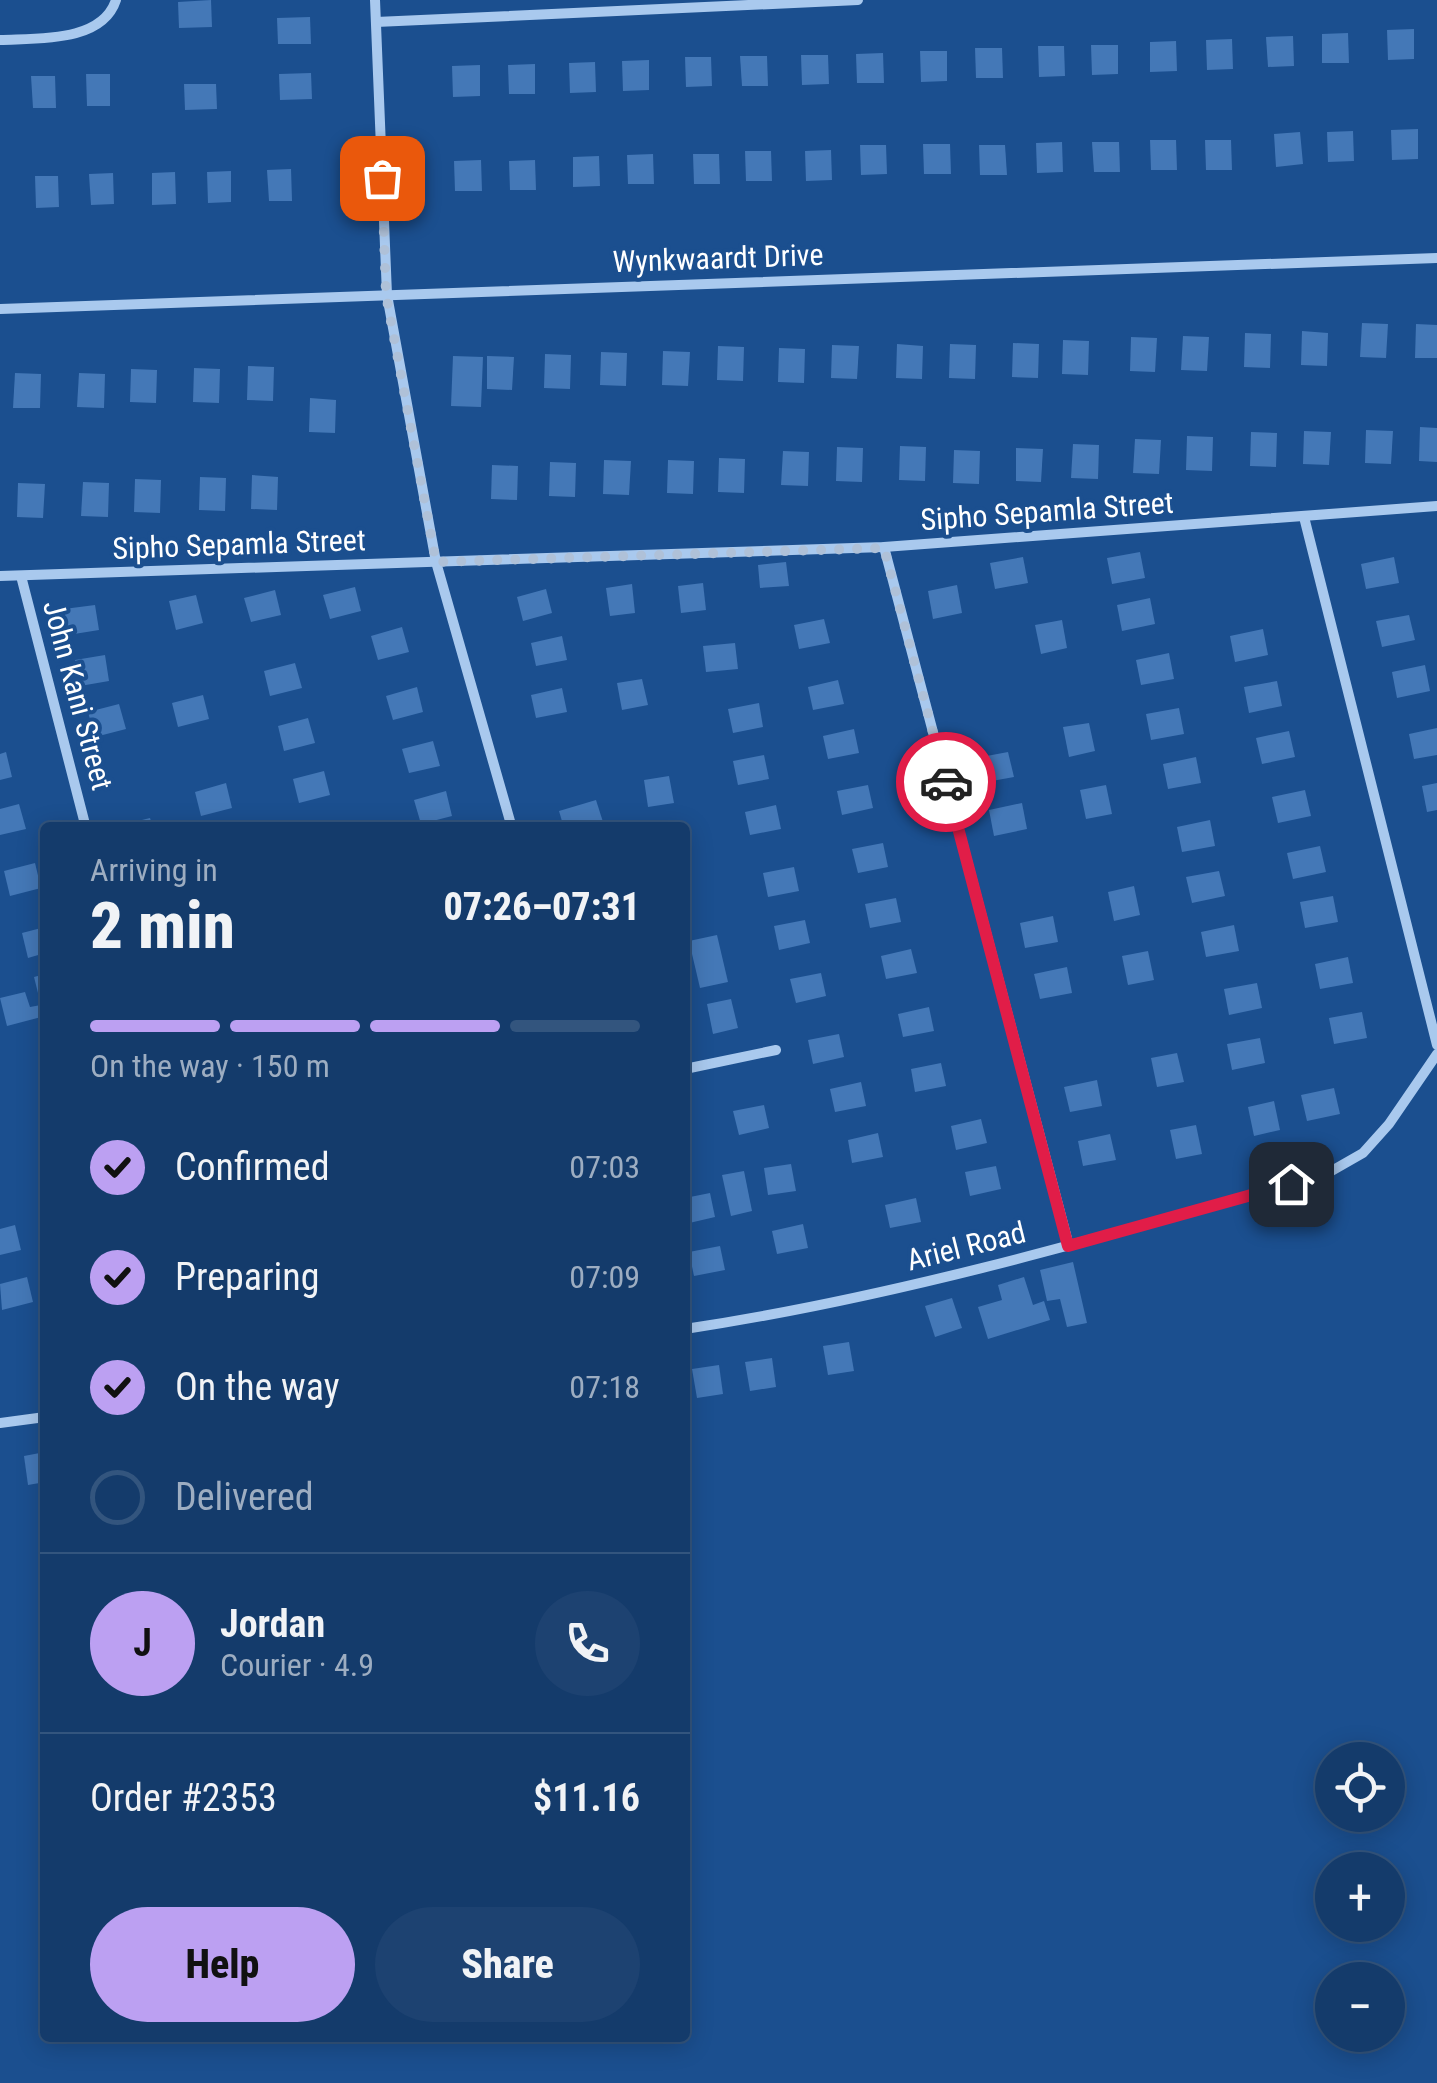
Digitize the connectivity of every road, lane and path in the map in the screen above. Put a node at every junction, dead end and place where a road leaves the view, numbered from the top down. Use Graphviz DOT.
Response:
graph roads {
  1 [pos="116,0"];
  2 [pos="375,0"];
  3 [pos="858,0"];
  4 [pos="612,4"];
  5 [pos="376,22"];
  6 [pos="0,40"];
  7 [pos="1437,258"];
  8 [pos="386,295"];
  9 [pos="0,309"];
  10 [pos="1437,506"];
  11 [pos="1304,517"];
  12 [pos="884,548"];
  13 [pos="436,562"];
  14 [pos="0,576"];
  15 [pos="20,576"];
  16 [pos="84,822"];
  17 [pos="510,822"];
  18 [pos="1437,1046"];
  19 [pos="776,1050"];
  20 [pos="1437,1054"];
  21 [pos="690,1069"];
  22 [pos="1068,1246"];
  23 [pos="690,1329"];
  24 [pos="40,1418"];
  25 [pos="0,1423"];
  1 -- 6 [label="street"];
  2 -- 5 [label="street"];
  3 -- 4 [label="street"];
  4 -- 5 [label="street"];
  5 -- 8 [label="street"];
  7 -- 8 [label="street, Wynkwaardt Drive"];
  8 -- 9 [label="street, Wynkwaardt Drive"];
  8 -- 13 [label="street"];
  10 -- 11 [label="street, Sipho Sepamla Street"];
  11 -- 12 [label="street, Sipho Sepamla Street"];
  11 -- 18 [label="street"];
  12 -- 13 [label="street, Sipho Sepamla Street"];
  12 -- 22 [label="street"];
  13 -- 15 [label="street, Sipho Sepamla Street"];
  13 -- 17 [label="street"];
  14 -- 15 [label="street, Sipho Sepamla Street"];
  15 -- 16 [label="street, John Kani Street"];
  19 -- 21 [label="street"];
  20 -- 22 [label="street, Ariel Road"];
  22 -- 23 [label="street, Ariel Road"];
  24 -- 25 [label="street"];
}
